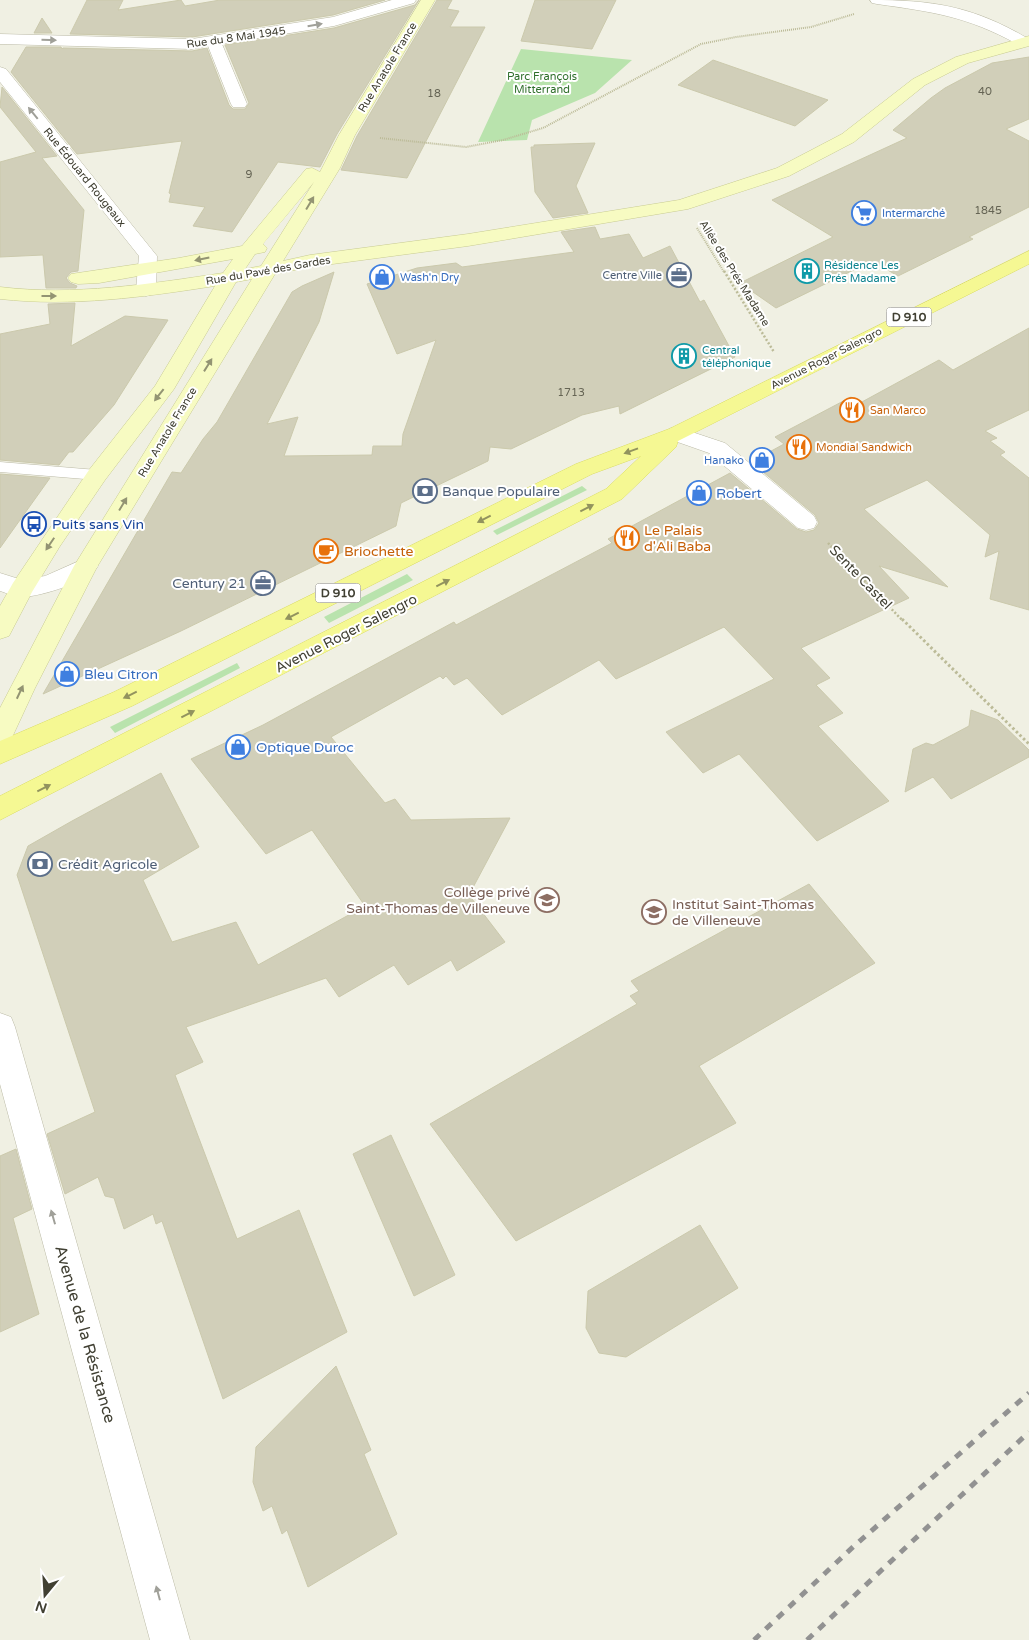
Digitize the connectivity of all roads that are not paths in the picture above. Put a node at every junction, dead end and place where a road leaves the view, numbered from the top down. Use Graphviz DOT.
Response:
graph roads {
  1 [pos="409,0"];
  2 [pos="425,0"];
  3 [pos="877,0"];
  4 [pos="366,5"];
  5 [pos="0,39"];
  6 [pos="1026,41"];
  7 [pos="214,42"];
  8 [pos="0,72"];
  9 [pos="240,104"];
  10 [pos="347,135"];
  11 [pos="536,229"];
  12 [pos="299,243"];
  13 [pos="249,249"];
  14 [pos="1029,257"];
  15 [pos="268,268"];
  16 [pos="147,269"];
  17 [pos="229,278"];
  18 [pos="0,284"];
  19 [pos="146,290"];
  20 [pos="0,293"];
  21 [pos="677,434"];
  22 [pos="0,467"];
  23 [pos="97,475"];
  24 [pos="806,522"];
  25 [pos="86,566"];
  26 [pos="10,585"];
  27 [pos="0,630"];
  28 [pos="0,737"];
  29 [pos="0,753"];
  30 [pos="0,809"];
  31 [pos="0,1028"];
  32 [pos="170,1640"];
  1 -- 4 [label="street, Rue du 8 Mai 1945"];
  2 -- 10 [label="main road, Rue Anatole France"];
  3 -- 6 [label="street"];
  7 -- 4 [label="street, Rue du 8 Mai 1945, one-way"];
  5 -- 7 [label="street, Rue du 8 Mai 1945, one-way"];
  6 -- 11 [label="main road, Rue du Pavé des Gardes"];
  7 -- 9 [label="street"];
  16 -- 8 [label="street, Rue Édouard Rougeaux, one-way"];
  12 -- 10 [label="main road, Rue Anatole France, one-way"];
  10 -- 13 [label="main road, Rue Anatole France"];
  11 -- 12 [label="main road, Rue du Pavé des Gardes"];
  11 -- 15 [label="main road, Rue du Pavé des Gardes"];
  12 -- 13 [label="main road, Rue du Pavé des Gardes"];
  12 -- 15 [label="main road, Rue Anatole France"];
  13 -- 16 [label="main road, Rue du Pavé des Gardes, one-way"];
  13 -- 17 [label="main road, Rue Anatole France"];
  14 -- 21 [label="main road, Avenue Roger Salengro / D 910"];
  15 -- 17 [label="main road, Rue du Pavé des Gardes"];
  25 -- 15 [label="main road, Rue Anatole France, one-way"];
  16 -- 18 [label="main road, Rue du Pavé des Gardes"];
  16 -- 19 [label="street, Rue Édouard Rougeaux"];
  17 -- 19 [label="main road, Rue du Pavé des Gardes"];
  17 -- 23 [label="main road, Rue Anatole France, one-way"];
  20 -- 19 [label="main road, Rue du Pavé des Gardes, one-way"];
  21 -- 24 [label="street"];
  21 -- 29 [label="main road, Avenue Roger Salengro / D 910, one-way"];
  30 -- 21 [label="main road, Avenue Roger Salengro / D 910, one-way"];
  22 -- 23 [label="lane"];
  23 -- 26 [label="main road, Rue Anatole France, one-way"];
  25 -- 26 [label="street"];
  28 -- 25 [label="main road, Rue Anatole France, one-way"];
  26 -- 27 [label="main road, Rue Anatole France"];
  32 -- 31 [label="street, Avenue de la Résistance, one-way"];
}
